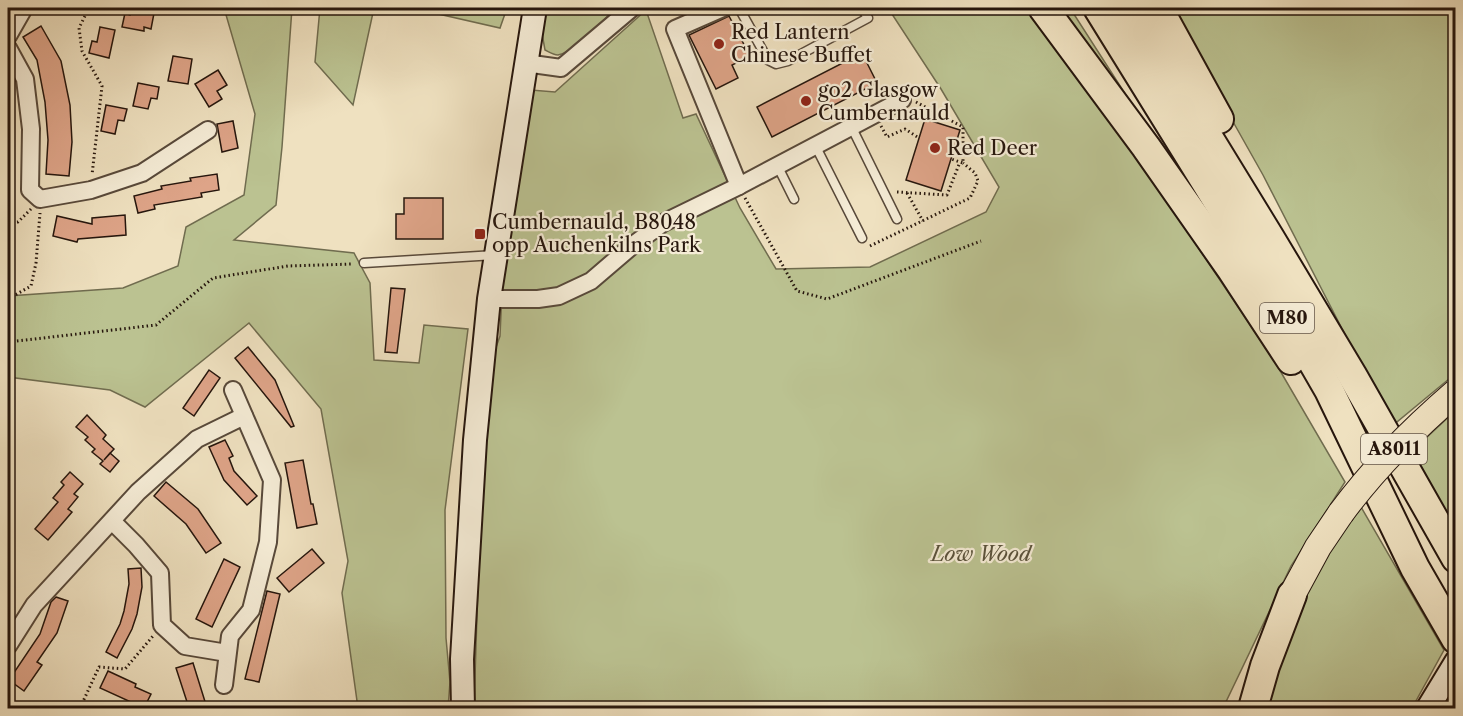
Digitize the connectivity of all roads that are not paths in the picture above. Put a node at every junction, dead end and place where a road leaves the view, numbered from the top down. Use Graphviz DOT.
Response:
graph roads {
  1 [pos="24,8"];
  2 [pos="535,8"];
  3 [pos="632,8"];
  4 [pos="723,8"];
  5 [pos="739,8"];
  6 [pos="862,8"];
  7 [pos="1043,8"];
  8 [pos="1098,8"];
  9 [pos="1129,8"];
  10 [pos="1158,8"];
  11 [pos="8,36"];
  12 [pos="8,48"];
  13 [pos="525,63"];
  14 [pos="902,100"];
  15 [pos="851,126"];
  16 [pos="208,130"];
  17 [pos="815,145"];
  18 [pos="777,165"];
  19 [pos="739,186"];
  20 [pos="794,199"];
  21 [pos="897,219"];
  22 [pos="862,238"];
  23 [pos="495,255"];
  24 [pos="364,263"];
  25 [pos="489,299"];
  26 [pos="1352,375"];
  27 [pos="233,390"];
  28 [pos="1455,392"];
  29 [pos="244,416"];
  30 [pos="112,521"];
  31 [pos="1455,558"];
  32 [pos="1415,568"];
  33 [pos="1292,595"];
  34 [pos="1455,639"];
  35 [pos="8,646"];
  36 [pos="227,653"];
  37 [pos="1455,662"];
  38 [pos="224,685"];
  39 [pos="463,708"];
  40 [pos="1238,708"];
  41 [pos="1253,708"];
  42 [pos="1428,708"];
  1 -- 11 [label="street"];
  2 -- 13 [label="main road"];
  3 -- 13 [label="street"];
  4 -- 19 [label="street"];
  5 -- 6 [label="lane"];
  7 -- 32 [label="highway"];
  8 -- 32 [label="highway, M80"];
  9 -- 26 [label="highway, M80"];
  10 -- 26 [label="highway"];
  12 -- 16 [label="street"];
  13 -- 23 [label="main road"];
  14 -- 15 [label="street"];
  15 -- 17 [label="street"];
  15 -- 21 [label="lane"];
  17 -- 18 [label="street"];
  17 -- 22 [label="lane"];
  18 -- 19 [label="street"];
  18 -- 20 [label="lane"];
  19 -- 25 [label="street"];
  23 -- 24 [label="lane"];
  23 -- 25 [label="main road"];
  25 -- 39 [label="main road"];
  26 -- 31 [label="highway, M80"];
  27 -- 29 [label="street"];
  28 -- 33 [label="main road, A8011, bridge"];
  29 -- 30 [label="street"];
  29 -- 36 [label="street"];
  30 -- 35 [label="street"];
  30 -- 36 [label="street"];
  32 -- 34 [label="highway, M80"];
  33 -- 40 [label="main road"];
  33 -- 41 [label="highway"];
  36 -- 38 [label="street"];
  37 -- 42 [label="main road"];
}
